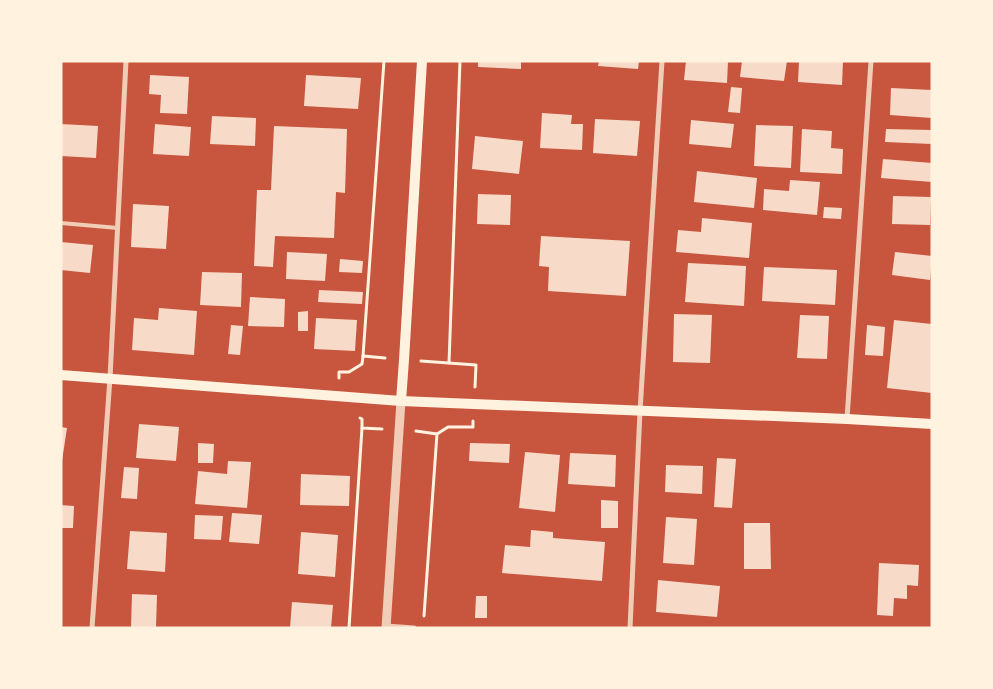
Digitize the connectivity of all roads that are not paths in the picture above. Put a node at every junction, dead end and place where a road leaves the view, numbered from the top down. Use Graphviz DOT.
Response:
graph roads {
  1 [pos="126,61"];
  2 [pos="422,61"];
  3 [pos="662,61"];
  4 [pos="871,61"];
  5 [pos="61,223"];
  6 [pos="118,228"];
  7 [pos="61,375"];
  8 [pos="110,378"];
  9 [pos="401,400"];
  10 [pos="640,412"];
  11 [pos="846,419"];
  12 [pos="932,424"];
  13 [pos="386,627"];
  14 [pos="92,628"];
  15 [pos="414,628"];
  16 [pos="630,628"];
  1 -- 6 [label="street"];
  2 -- 9 [label="main road"];
  3 -- 10 [label="street"];
  4 -- 11 [label="street"];
  5 -- 6 [label="lane"];
  6 -- 8 [label="street"];
  7 -- 8 [label="main road"];
  8 -- 9 [label="main road"];
  8 -- 14 [label="street"];
  9 -- 10 [label="main road"];
  9 -- 13 [label="street"];
  10 -- 11 [label="main road"];
  10 -- 16 [label="street"];
  11 -- 12 [label="main road"];
  13 -- 15 [label="street"];
}
